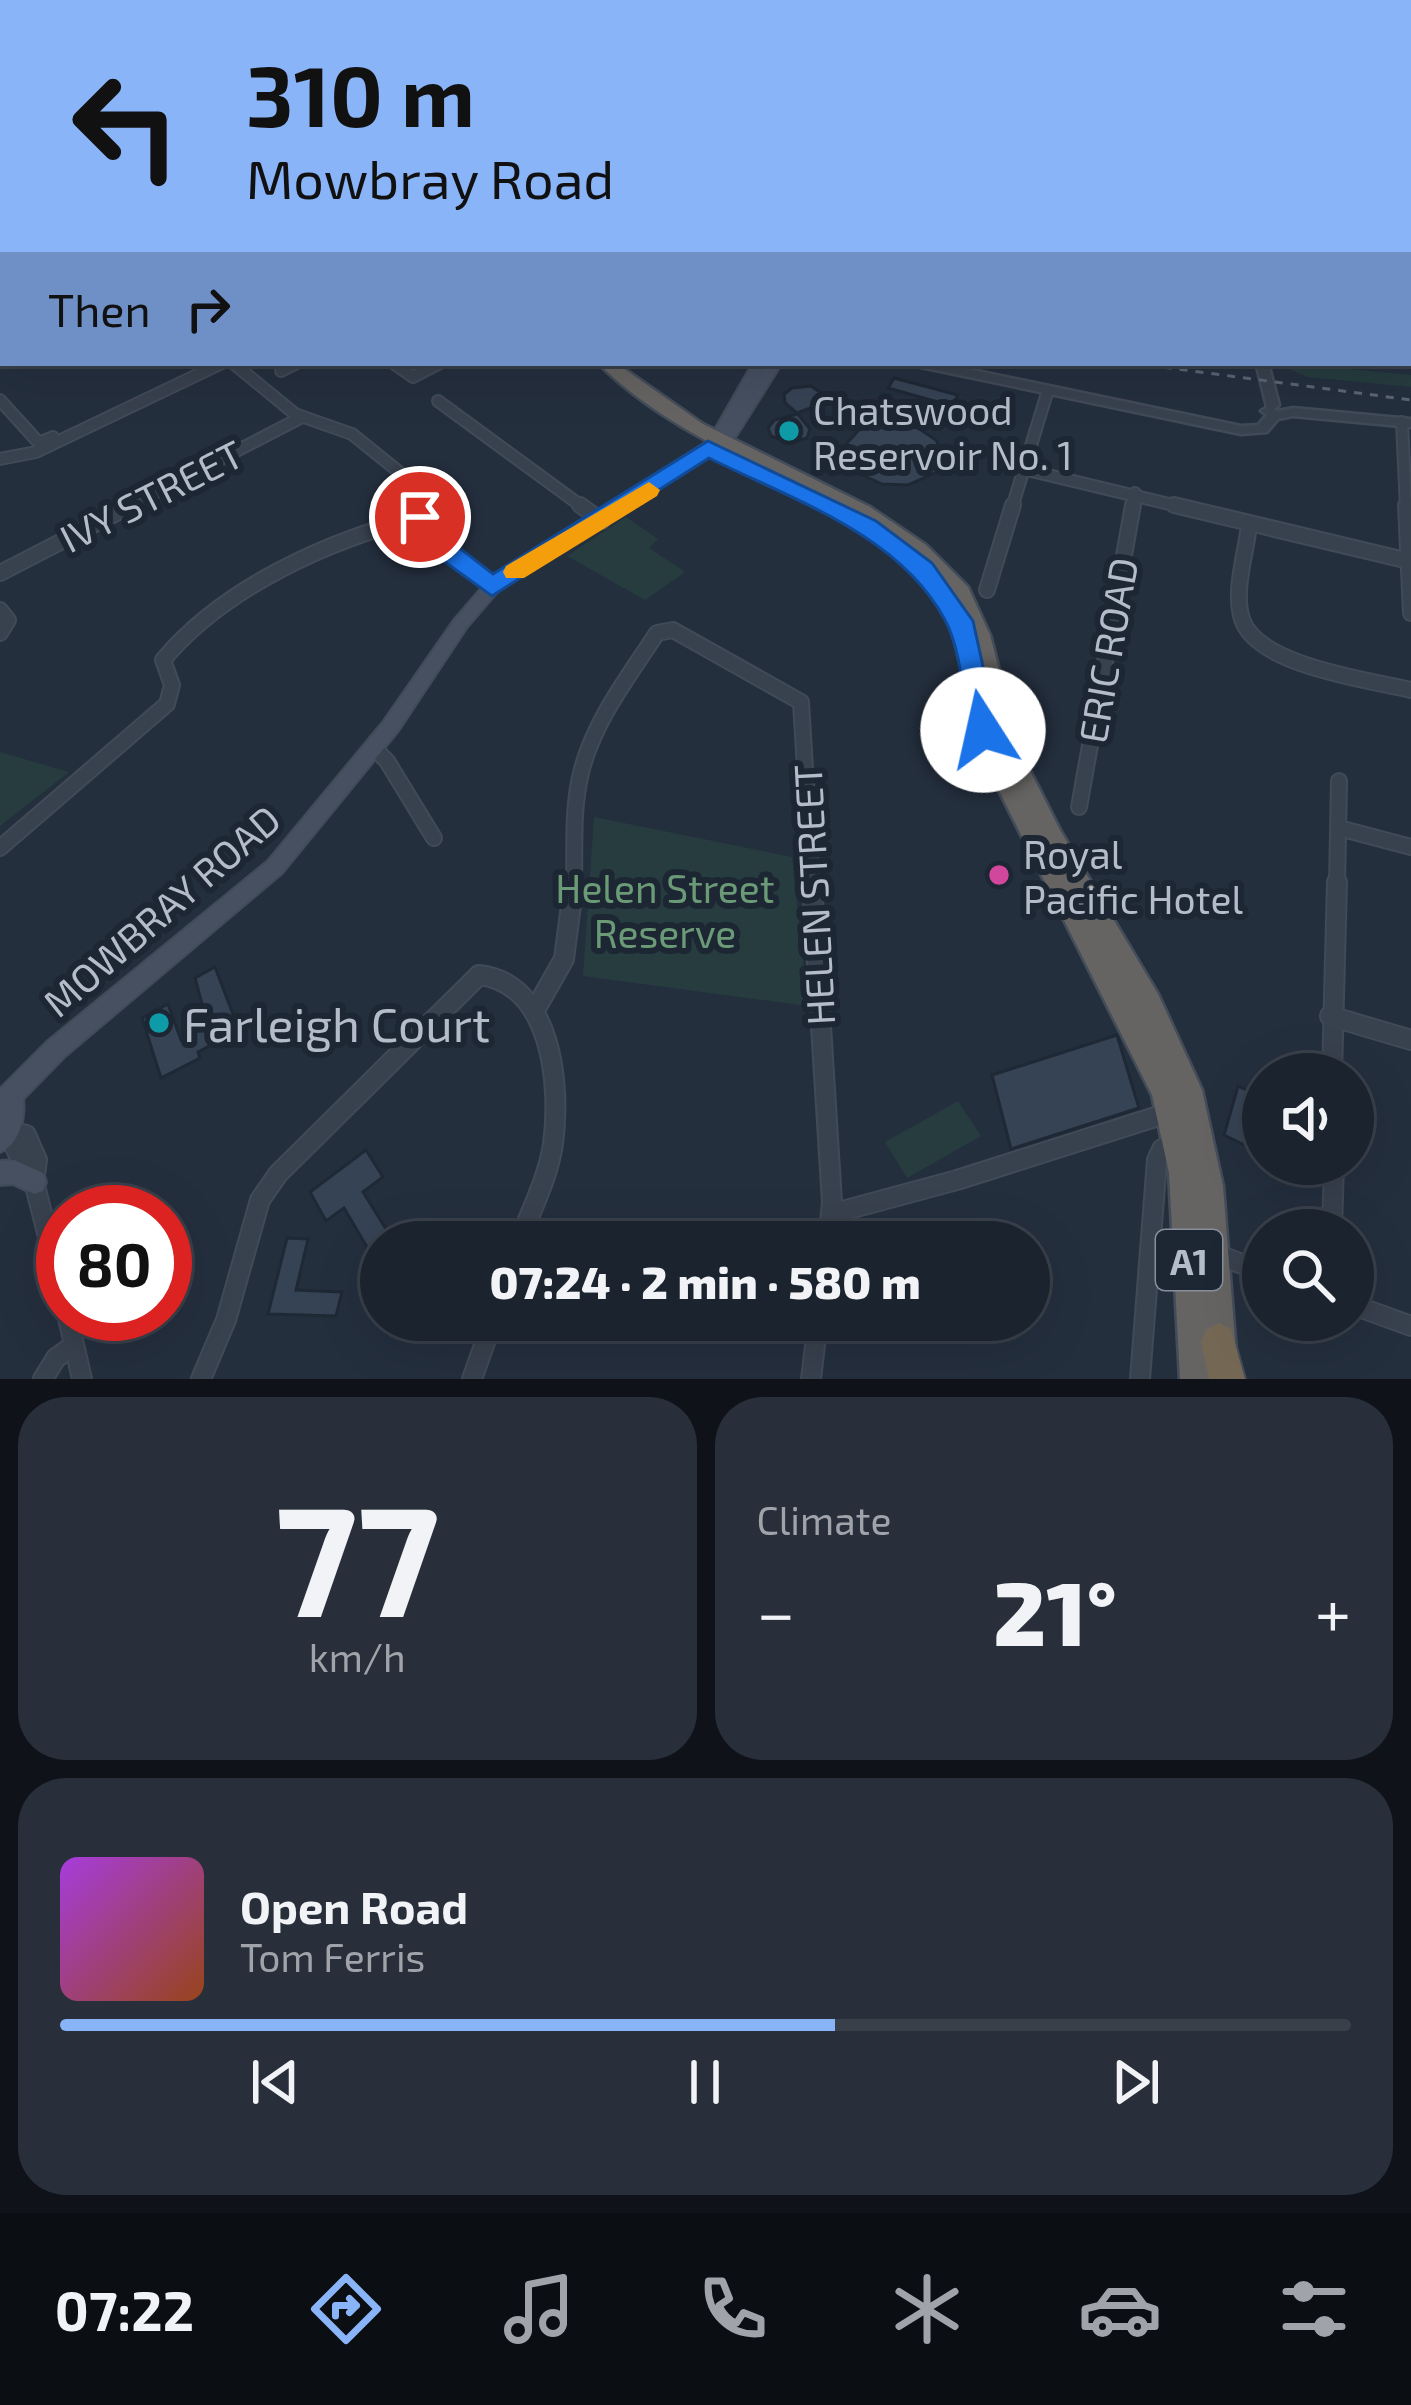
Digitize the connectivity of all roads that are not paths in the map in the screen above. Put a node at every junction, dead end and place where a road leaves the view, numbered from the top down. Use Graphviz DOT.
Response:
graph roads {
  1 [pos="216,366"];
  2 [pos="237,366"];
  3 [pos="291,366"];
  4 [pos="397,366"];
  5 [pos="434,366"];
  6 [pos="595,366"];
  7 [pos="610,366"];
  8 [pos="758,366"];
  9 [pos="773,366"];
  10 [pos="934,366"];
  11 [pos="1263,366"];
  12 [pos="281,371"];
  13 [pos="167,384"];
  14 [pos="1046,393"];
  15 [pos="0,400"];
  16 [pos="438,401"];
  17 [pos="1277,411"];
  18 [pos="17,418"];
  19 [pos="302,418"];
  20 [pos="1407,422"];
  21 [pos="2,425"];
  22 [pos="713,444"];
  23 [pos="0,460"];
  24 [pos="1023,469"];
  25 [pos="1408,475"];
  26 [pos="1135,493"];
  27 [pos="420,517"];
  28 [pos="602,521"];
  29 [pos="1249,525"];
  30 [pos="1409,561"];
  31 [pos="0,572"];
  32 [pos="492,587"];
  33 [pos="987,590"];
  34 [pos="0,610"];
  35 [pos="1411,613"];
  36 [pos="0,633"];
  37 [pos="1411,689"];
  38 [pos="374,748"];
  39 [pos="1340,782"];
  40 [pos="1079,807"];
  41 [pos="1339,828"];
  42 [pos="434,838"];
  43 [pos="1411,847"];
  44 [pos="0,848"];
  45 [pos="536,1010"];
  46 [pos="1330,1016"];
  47 [pos="1411,1040"];
  48 [pos="1331,1053"];
  49 [pos="4,1112"];
  50 [pos="1185,1125"];
  51 [pos="0,1173"];
  52 [pos="34,1182"];
  53 [pos="36,1190"];
  54 [pos="831,1214"];
  55 [pos="526,1221"];
  56 [pos="830,1221"];
  57 [pos="1213,1253"];
  58 [pos="1242,1264"];
  59 [pos="1374,1313"];
  60 [pos="1411,1326"];
  61 [pos="73,1341"];
  62 [pos="486,1341"];
  63 [pos="816,1341"];
  64 [pos="1219,1342"];
  65 [pos="74,1345"];
  66 [pos="43,1379"];
  67 [pos="82,1379"];
  68 [pos="201,1379"];
  69 [pos="472,1379"];
  70 [pos="812,1379"];
  71 [pos="1140,1379"];
  72 [pos="1196,1379"];
  73 [pos="1224,1379"];
  1 -- 23 [label="street"];
  2 -- 19 [label="street"];
  3 -- 12 [label="street"];
  4 -- 5 [label="street"];
  6 -- 22 [label="highway, A1"];
  7 -- 22 [label="highway, A1"];
  8 -- 22 [label="main road, MOWBRAY ROAD"];
  9 -- 22 [label="main road, MOWBRAY ROAD"];
  10 -- 14 [label="street"];
  11 -- 17 [label="street"];
  13 -- 18 [label="street"];
  14 -- 17 [label="street"];
  14 -- 24 [label="street"];
  15 -- 18 [label="street"];
  16 -- 28 [label="street"];
  17 -- 20 [label="street"];
  18 -- 21 [label="street"];
  19 -- 27 [label="street"];
  19 -- 31 [label="street, IVY STREET"];
  20 -- 25 [label="street"];
  22 -- 28 [label="main road, MOWBRAY ROAD"];
  22 -- 50 [label="highway, A1"];
  24 -- 26 [label="street"];
  24 -- 33 [label="street"];
  25 -- 30 [label="street"];
  26 -- 29 [label="street"];
  26 -- 40 [label="street, ERIC ROAD"];
  27 -- 32 [label="street"];
  27 -- 44 [label="street"];
  28 -- 32 [label="main road, MOWBRAY ROAD"];
  29 -- 30 [label="street"];
  29 -- 37 [label="street"];
  30 -- 35 [label="street"];
  32 -- 38 [label="main road, MOWBRAY ROAD"];
  34 -- 36 [label="street"];
  38 -- 42 [label="street"];
  38 -- 49 [label="main road, MOWBRAY ROAD"];
  39 -- 41 [label="street"];
  41 -- 43 [label="street"];
  41 -- 46 [label="street"];
  45 -- 54 [label="street, HELEN STREET"];
  45 -- 55 [label="street"];
  45 -- 68 [label="street"];
  46 -- 47 [label="street"];
  46 -- 48 [label="street"];
  49 -- 52 [label="street"];
  50 -- 54 [label="street"];
  50 -- 57 [label="highway, A1"];
  50 -- 71 [label="street"];
  50 -- 72 [label="highway, A1"];
  51 -- 52 [label="main road"];
  52 -- 53 [label="street"];
  54 -- 56 [label="street, HELEN STREET"];
  57 -- 58 [label="street"];
  57 -- 64 [label="highway, A1"];
  59 -- 60 [label="street"];
  61 -- 65 [label="street"];
  62 -- 69 [label="street"];
  63 -- 70 [label="street"];
  64 -- 73 [label="highway"];
  65 -- 66 [label="street"];
  65 -- 67 [label="street"];
}
